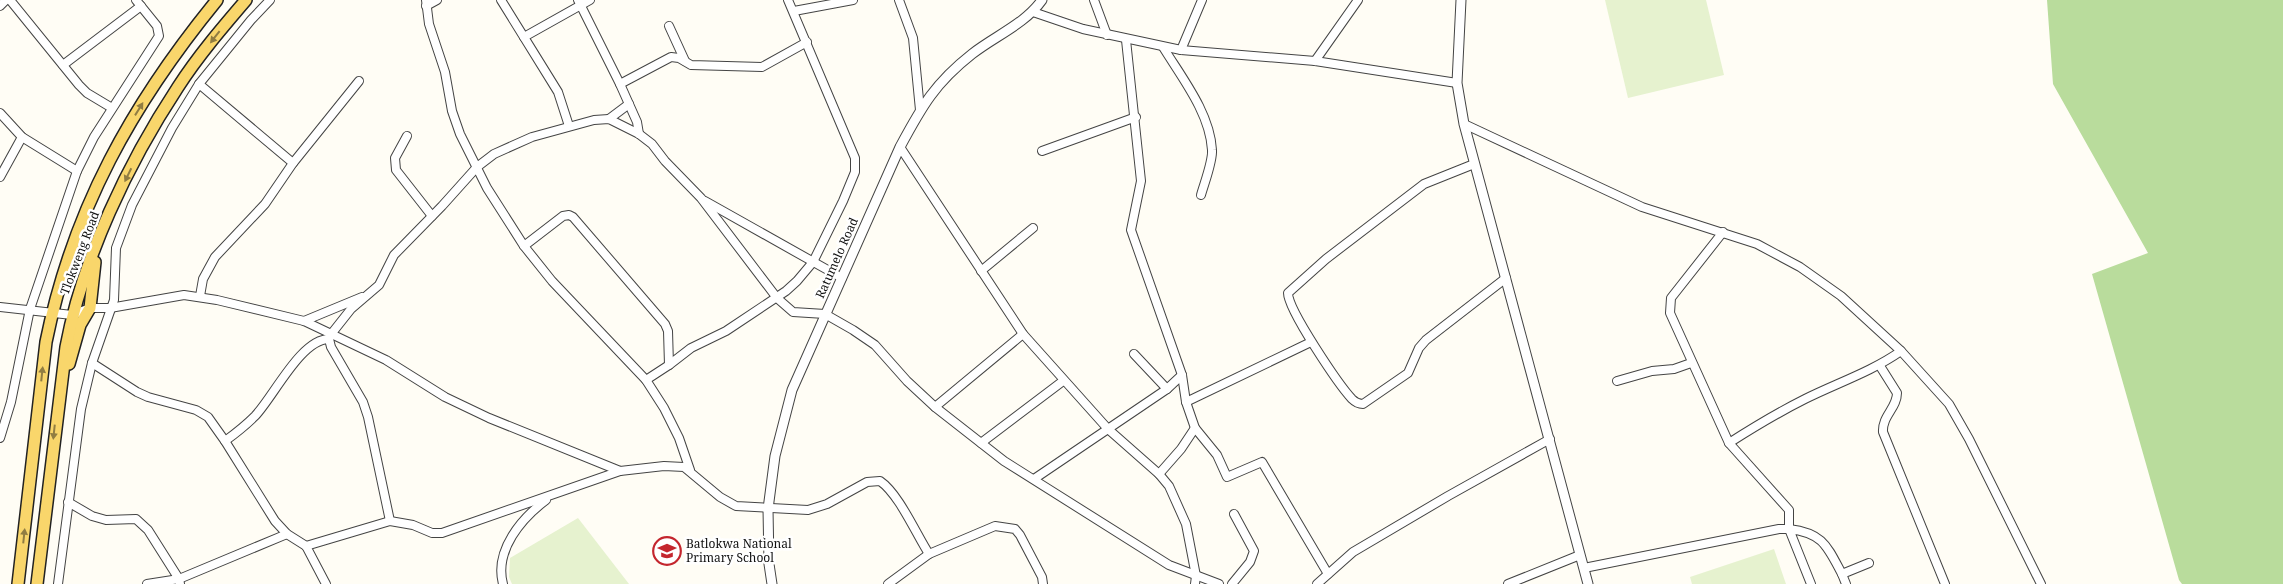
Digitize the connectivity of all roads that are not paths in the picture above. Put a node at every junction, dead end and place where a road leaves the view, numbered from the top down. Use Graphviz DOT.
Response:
graph roads {
  1 [pos="8,0"];
  2 [pos="217,0"];
  3 [pos="246,0"];
  4 [pos="270,0"];
  5 [pos="437,0"];
  6 [pos="501,0"];
  7 [pos="590,0"];
  8 [pos="788,0"];
  9 [pos="853,0"];
  10 [pos="899,0"];
  11 [pos="1042,0"];
  12 [pos="1094,0"];
  13 [pos="1202,0"];
  14 [pos="1358,0"];
  15 [pos="1460,0"];
  16 [pos="580,2"];
  17 [pos="138,3"];
  18 [pos="426,3"];
  19 [pos="0,6"];
  20 [pos="794,11"];
  21 [pos="1033,12"];
  22 [pos="669,26"];
  23 [pos="1107,35"];
  24 [pos="524,37"];
  25 [pos="1126,40"];
  26 [pos="807,42"];
  27 [pos="1162,47"];
  28 [pos="1180,50"];
  29 [pos="1315,61"];
  30 [pos="686,63"];
  31 [pos="63,65"];
  32 [pos="359,81"];
  33 [pos="1457,82"];
  34 [pos="200,84"];
  35 [pos="620,84"];
  36 [pos="629,104"];
  37 [pos="112,108"];
  38 [pos="920,110"];
  39 [pos="0,112"];
  40 [pos="1136,117"];
  41 [pos="609,119"];
  42 [pos="1464,124"];
  43 [pos="569,126"];
  44 [pos="639,134"];
  45 [pos="407,136"];
  46 [pos="22,137"];
  47 [pos="900,147"];
  48 [pos="1042,151"];
  49 [pos="293,163"];
  50 [pos="1474,164"];
  51 [pos="477,167"];
  52 [pos="77,171"];
  53 [pos="0,177"];
  54 [pos="1201,195"];
  55 [pos="701,198"];
  56 [pos="432,216"];
  57 [pos="1033,228"];
  58 [pos="1723,232"];
  59 [pos="97,246"];
  60 [pos="524,246"];
  61 [pos="814,262"];
  62 [pos="981,271"];
  63 [pos="842,278"];
  64 [pos="1506,278"];
  65 [pos="200,296"];
  66 [pos="366,296"];
  67 [pos="777,298"];
  68 [pos="0,307"];
  69 [pos="90,308"];
  70 [pos="110,308"];
  71 [pos="30,310"];
  72 [pos="52,314"];
  73 [pos="825,314"];
  74 [pos="72,315"];
  75 [pos="304,321"];
  76 [pos="1023,334"];
  77 [pos="331,336"];
  78 [pos="1311,342"];
  79 [pos="1900,351"];
  80 [pos="1134,354"];
  81 [pos="92,363"];
  82 [pos="1691,363"];
  83 [pos="669,366"];
  84 [pos="1880,366"];
  85 [pos="1182,375"];
  86 [pos="646,380"];
  87 [pos="1063,381"];
  88 [pos="1617,381"];
  89 [pos="1167,389"];
  90 [pos="58,396"];
  91 [pos="1186,402"];
  92 [pos="935,406"];
  93 [pos="1195,428"];
  94 [pos="1108,429"];
  95 [pos="0,438"];
  96 [pos="1550,439"];
  97 [pos="225,441"];
  98 [pos="981,443"];
  99 [pos="1729,444"];
  100 [pos="690,470"];
  101 [pos="620,471"];
  102 [pos="1159,474"];
  103 [pos="1034,480"];
  104 [pos="554,494"];
  105 [pos="68,502"];
  106 [pos="768,509"];
  107 [pos="1234,514"];
  108 [pos="390,521"];
  109 [pos="1789,529"];
  110 [pos="287,534"];
  111 [pos="306,546"];
  112 [pos="929,554"];
  113 [pos="1580,555"];
  114 [pos="1870,563"];
  115 [pos="1584,568"];
  116 [pos="1328,574"];
  117 [pos="1842,574"];
  118 [pos="1195,580"];
  119 [pos="179,581"];
  120 [pos="18,584"];
  121 [pos="37,584"];
  122 [pos="58,584"];
  123 [pos="147,584"];
  124 [pos="326,584"];
  125 [pos="503,584"];
  126 [pos="772,584"];
  127 [pos="888,584"];
  128 [pos="1044,584"];
  129 [pos="1219,584"];
  130 [pos="1232,584"];
  131 [pos="1317,584"];
  132 [pos="1508,584"];
  133 [pos="1588,584"];
  134 [pos="1811,584"];
  135 [pos="1846,584"];
  136 [pos="1945,584"];
  137 [pos="2040,584"];
  1 -- 19 [label="street"];
  1 -- 31 [label="street"];
  72 -- 2 [label="main road, Tlokweng Road, one-way"];
  3 -- 59 [label="main road, Tlokweng Road, one-way"];
  4 -- 34 [label="street"];
  5 -- 18 [label="street"];
  6 -- 24 [label="street"];
  7 -- 16 [label="street"];
  8 -- 20 [label="street"];
  9 -- 20 [label="street"];
  10 -- 38 [label="street"];
  11 -- 21 [label="street, Ratumelo Road"];
  12 -- 23 [label="street"];
  13 -- 28 [label="street"];
  14 -- 29 [label="street"];
  15 -- 33 [label="street"];
  16 -- 24 [label="street"];
  16 -- 35 [label="street"];
  17 -- 31 [label="street"];
  17 -- 37 [label="street"];
  18 -- 51 [label="street"];
  20 -- 26 [label="street"];
  21 -- 23 [label="street"];
  21 -- 38 [label="street, Ratumelo Road"];
  22 -- 30 [label="street"];
  23 -- 25 [label="street"];
  24 -- 43 [label="street"];
  25 -- 27 [label="street"];
  25 -- 40 [label="street"];
  26 -- 30 [label="street"];
  26 -- 61 [label="street"];
  27 -- 28 [label="street"];
  27 -- 54 [label="street"];
  28 -- 29 [label="street"];
  29 -- 33 [label="street"];
  30 -- 35 [label="street"];
  31 -- 37 [label="street"];
  32 -- 49 [label="street"];
  33 -- 42 [label="street"];
  34 -- 49 [label="street"];
  34 -- 70 [label="street"];
  35 -- 36 [label="street"];
  36 -- 41 [label="street"];
  36 -- 44 [label="street"];
  37 -- 52 [label="street"];
  38 -- 47 [label="street, Ratumelo Road"];
  39 -- 46 [label="street"];
  40 -- 48 [label="street"];
  40 -- 85 [label="street"];
  41 -- 43 [label="street"];
  41 -- 44 [label="street"];
  42 -- 50 [label="street"];
  42 -- 58 [label="street"];
  43 -- 51 [label="street"];
  44 -- 55 [label="street"];
  45 -- 56 [label="street"];
  46 -- 52 [label="street"];
  46 -- 53 [label="street"];
  47 -- 62 [label="street"];
  47 -- 63 [label="street, Ratumelo Road"];
  49 -- 65 [label="street"];
  50 -- 64 [label="street"];
  50 -- 78 [label="street"];
  51 -- 56 [label="street"];
  51 -- 60 [label="street"];
  52 -- 71 [label="street"];
  55 -- 61 [label="street"];
  55 -- 67 [label="street"];
  56 -- 66 [label="street"];
  57 -- 62 [label="street"];
  58 -- 79 [label="street"];
  58 -- 82 [label="street"];
  59 -- 69 [label="main road"];
  59 -- 74 [label="main road, Tlokweng Road"];
  60 -- 83 [label="street"];
  60 -- 86 [label="street"];
  61 -- 63 [label="street"];
  61 -- 67 [label="street"];
  62 -- 76 [label="street"];
  63 -- 73 [label="street, Ratumelo Road"];
  64 -- 78 [label="street"];
  64 -- 96 [label="street"];
  65 -- 70 [label="street"];
  65 -- 75 [label="street"];
  66 -- 75 [label="street"];
  66 -- 77 [label="street"];
  67 -- 73 [label="street"];
  67 -- 83 [label="street"];
  68 -- 71 [label="street"];
  69 -- 70 [label="street"];
  69 -- 74 [label="street"];
  69 -- 90 [label="main road"];
  70 -- 81 [label="street"];
  71 -- 72 [label="street"];
  71 -- 95 [label="street"];
  72 -- 74 [label="street"];
  120 -- 72 [label="main road, Tlokweng Road, one-way"];
  73 -- 92 [label="street"];
  73 -- 106 [label="street, Ratumelo Road"];
  74 -- 90 [label="main road, Tlokweng Road"];
  75 -- 77 [label="street"];
  76 -- 87 [label="street"];
  76 -- 92 [label="street"];
  77 -- 97 [label="street"];
  77 -- 101 [label="street"];
  77 -- 108 [label="street"];
  78 -- 91 [label="street"];
  79 -- 84 [label="street"];
  79 -- 137 [label="street"];
  80 -- 89 [label="street"];
  81 -- 97 [label="street"];
  81 -- 105 [label="street"];
  82 -- 88 [label="street"];
  82 -- 99 [label="street"];
  83 -- 86 [label="street"];
  84 -- 99 [label="street"];
  84 -- 136 [label="street"];
  85 -- 89 [label="street"];
  85 -- 91 [label="street"];
  86 -- 100 [label="street"];
  87 -- 94 [label="street"];
  87 -- 98 [label="street"];
  89 -- 94 [label="street"];
  90 -- 121 [label="main road, Tlokweng Road, one-way"];
  91 -- 93 [label="street"];
  92 -- 98 [label="street"];
  93 -- 102 [label="street"];
  93 -- 116 [label="street"];
  94 -- 102 [label="street"];
  94 -- 103 [label="street"];
  96 -- 113 [label="street"];
  96 -- 116 [label="street"];
  97 -- 110 [label="street"];
  98 -- 103 [label="street"];
  99 -- 109 [label="street"];
  100 -- 101 [label="street"];
  100 -- 106 [label="street"];
  101 -- 104 [label="street"];
  102 -- 118 [label="street"];
  103 -- 118 [label="street"];
  104 -- 108 [label="street"];
  104 -- 125 [label="street"];
  105 -- 119 [label="street"];
  105 -- 122 [label="street"];
  106 -- 112 [label="street"];
  106 -- 126 [label="street, Ratumelo Road"];
  107 -- 130 [label="street"];
  108 -- 111 [label="street"];
  109 -- 115 [label="street"];
  109 -- 117 [label="street"];
  109 -- 134 [label="street"];
  110 -- 111 [label="street"];
  110 -- 119 [label="street"];
  111 -- 124 [label="street"];
  112 -- 127 [label="street"];
  112 -- 128 [label="street"];
  113 -- 115 [label="street"];
  113 -- 132 [label="street"];
  114 -- 117 [label="street"];
  115 -- 133 [label="street"];
  116 -- 131 [label="street"];
  117 -- 135 [label="street"];
  118 -- 129 [label="street"];
  119 -- 123 [label="street"];
}
